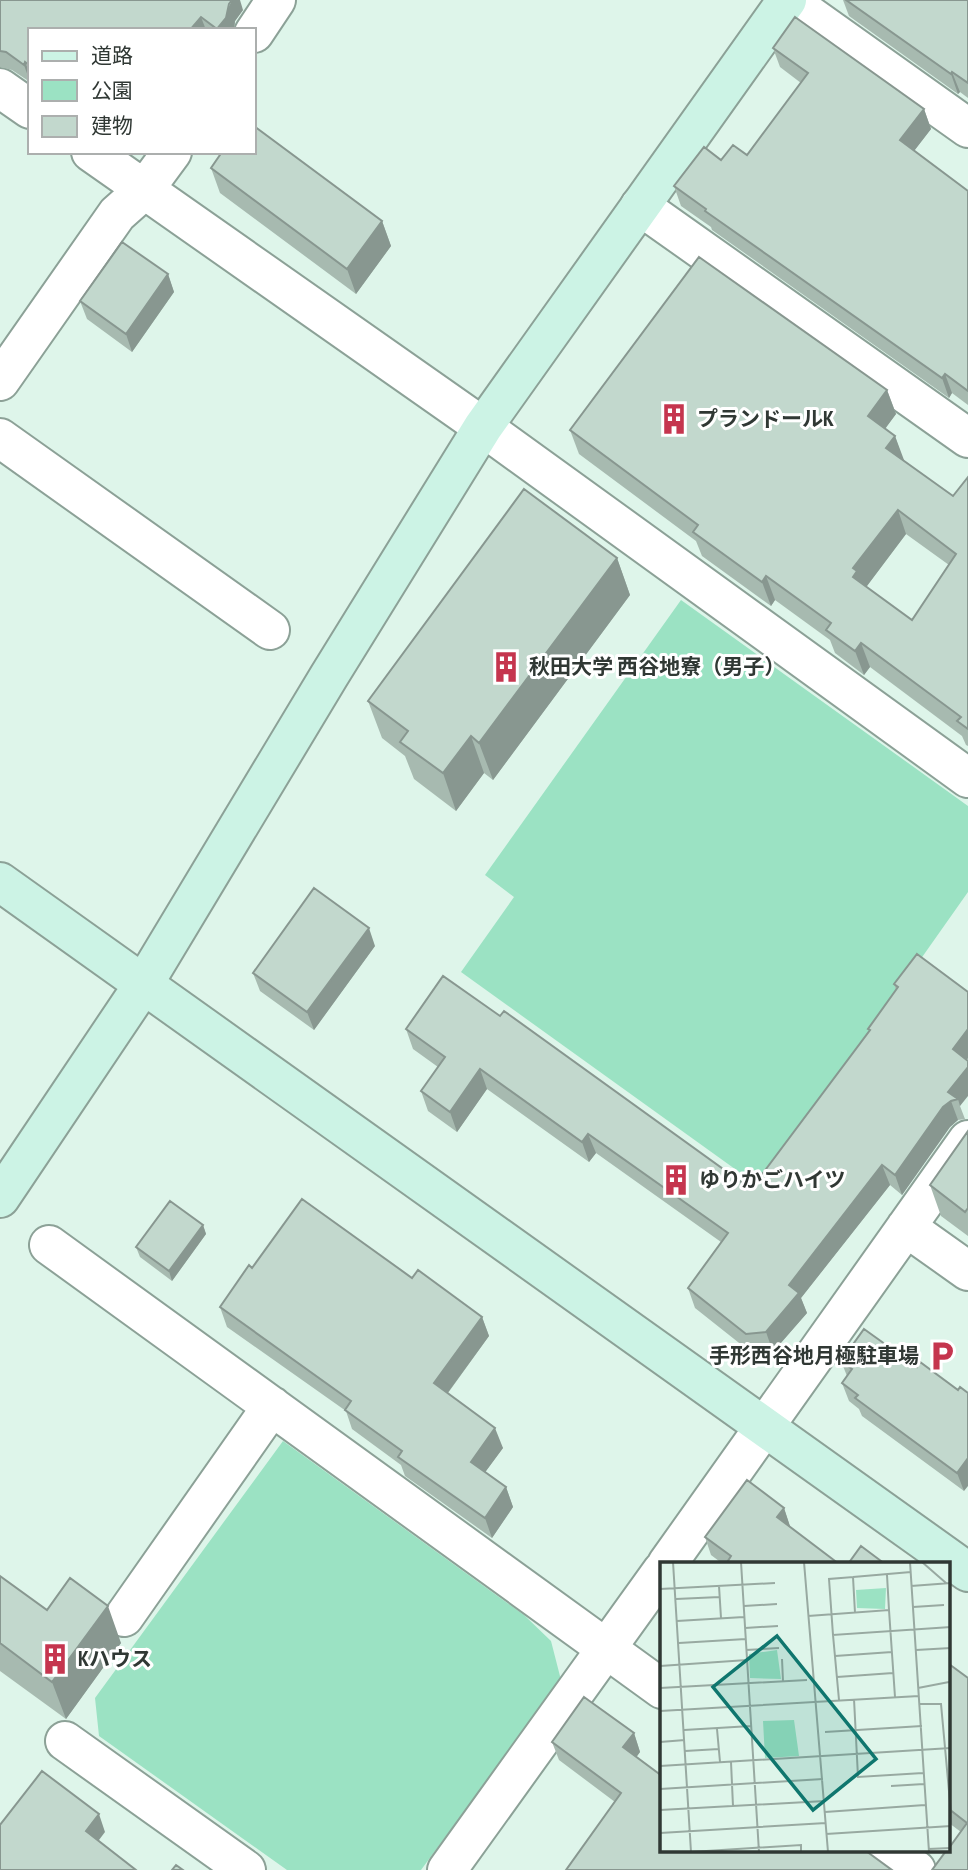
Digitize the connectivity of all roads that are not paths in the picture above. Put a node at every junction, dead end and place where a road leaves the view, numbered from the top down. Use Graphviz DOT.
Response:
graph roads {
  1 [pos="276,0"];
  2 [pos="787,0"];
  3 [pos="256,30"];
  4 [pos="0,88"];
  5 [pos="28,108"];
  6 [pos="968,128"];
  7 [pos="94,154"];
  8 [pos="171,154"];
  9 [pos="144,190"];
  10 [pos="640,206"];
  11 [pos="0,381"];
  12 [pos="483,427"];
  13 [pos="0,438"];
  14 [pos="968,438"];
  15 [pos="270,630"];
  16 [pos="968,778"];
  17 [pos="0,882"];
  18 [pos="144,985"];
  19 [pos="968,1140"];
  20 [pos="0,1198"];
  21 [pos="906,1227"];
  22 [pos="48,1245"];
  23 [pos="968,1271"];
  24 [pos="272,1406"];
  25 [pos="764,1428"];
  26 [pos="668,1562"];
  27 [pos="968,1572"];
  28 [pos="660,1574"];
  29 [pos="124,1617"];
  30 [pos="606,1649"];
  31 [pos="660,1688"];
  32 [pos="65,1741"];
  33 [pos="892,1853"];
  34 [pos="452,1868"];
  35 [pos="246,1870"];
  36 [pos="916,1870"];
  1 -- 3 [label="street"];
  2 -- 6 [label="street"];
  2 -- 10 [label="street"];
  4 -- 5 [label="street"];
  7 -- 9 [label="street"];
  8 -- 9 [label="street"];
  9 -- 11 [label="street"];
  9 -- 12 [label="street"];
  10 -- 12 [label="street"];
  10 -- 14 [label="street"];
  12 -- 16 [label="street"];
  12 -- 18 [label="street"];
  13 -- 15 [label="street"];
  17 -- 18 [label="street"];
  18 -- 20 [label="street"];
  18 -- 25 [label="street"];
  19 -- 21 [label="street"];
  21 -- 23 [label="street"];
  21 -- 25 [label="street"];
  22 -- 24 [label="street"];
  24 -- 29 [label="street"];
  24 -- 30 [label="street"];
  25 -- 26 [label="street"];
  25 -- 27 [label="street"];
  28 -- 30 [label="street"];
  30 -- 31 [label="street"];
  30 -- 34 [label="street"];
  32 -- 35 [label="street"];
  33 -- 36 [label="street"];
}
